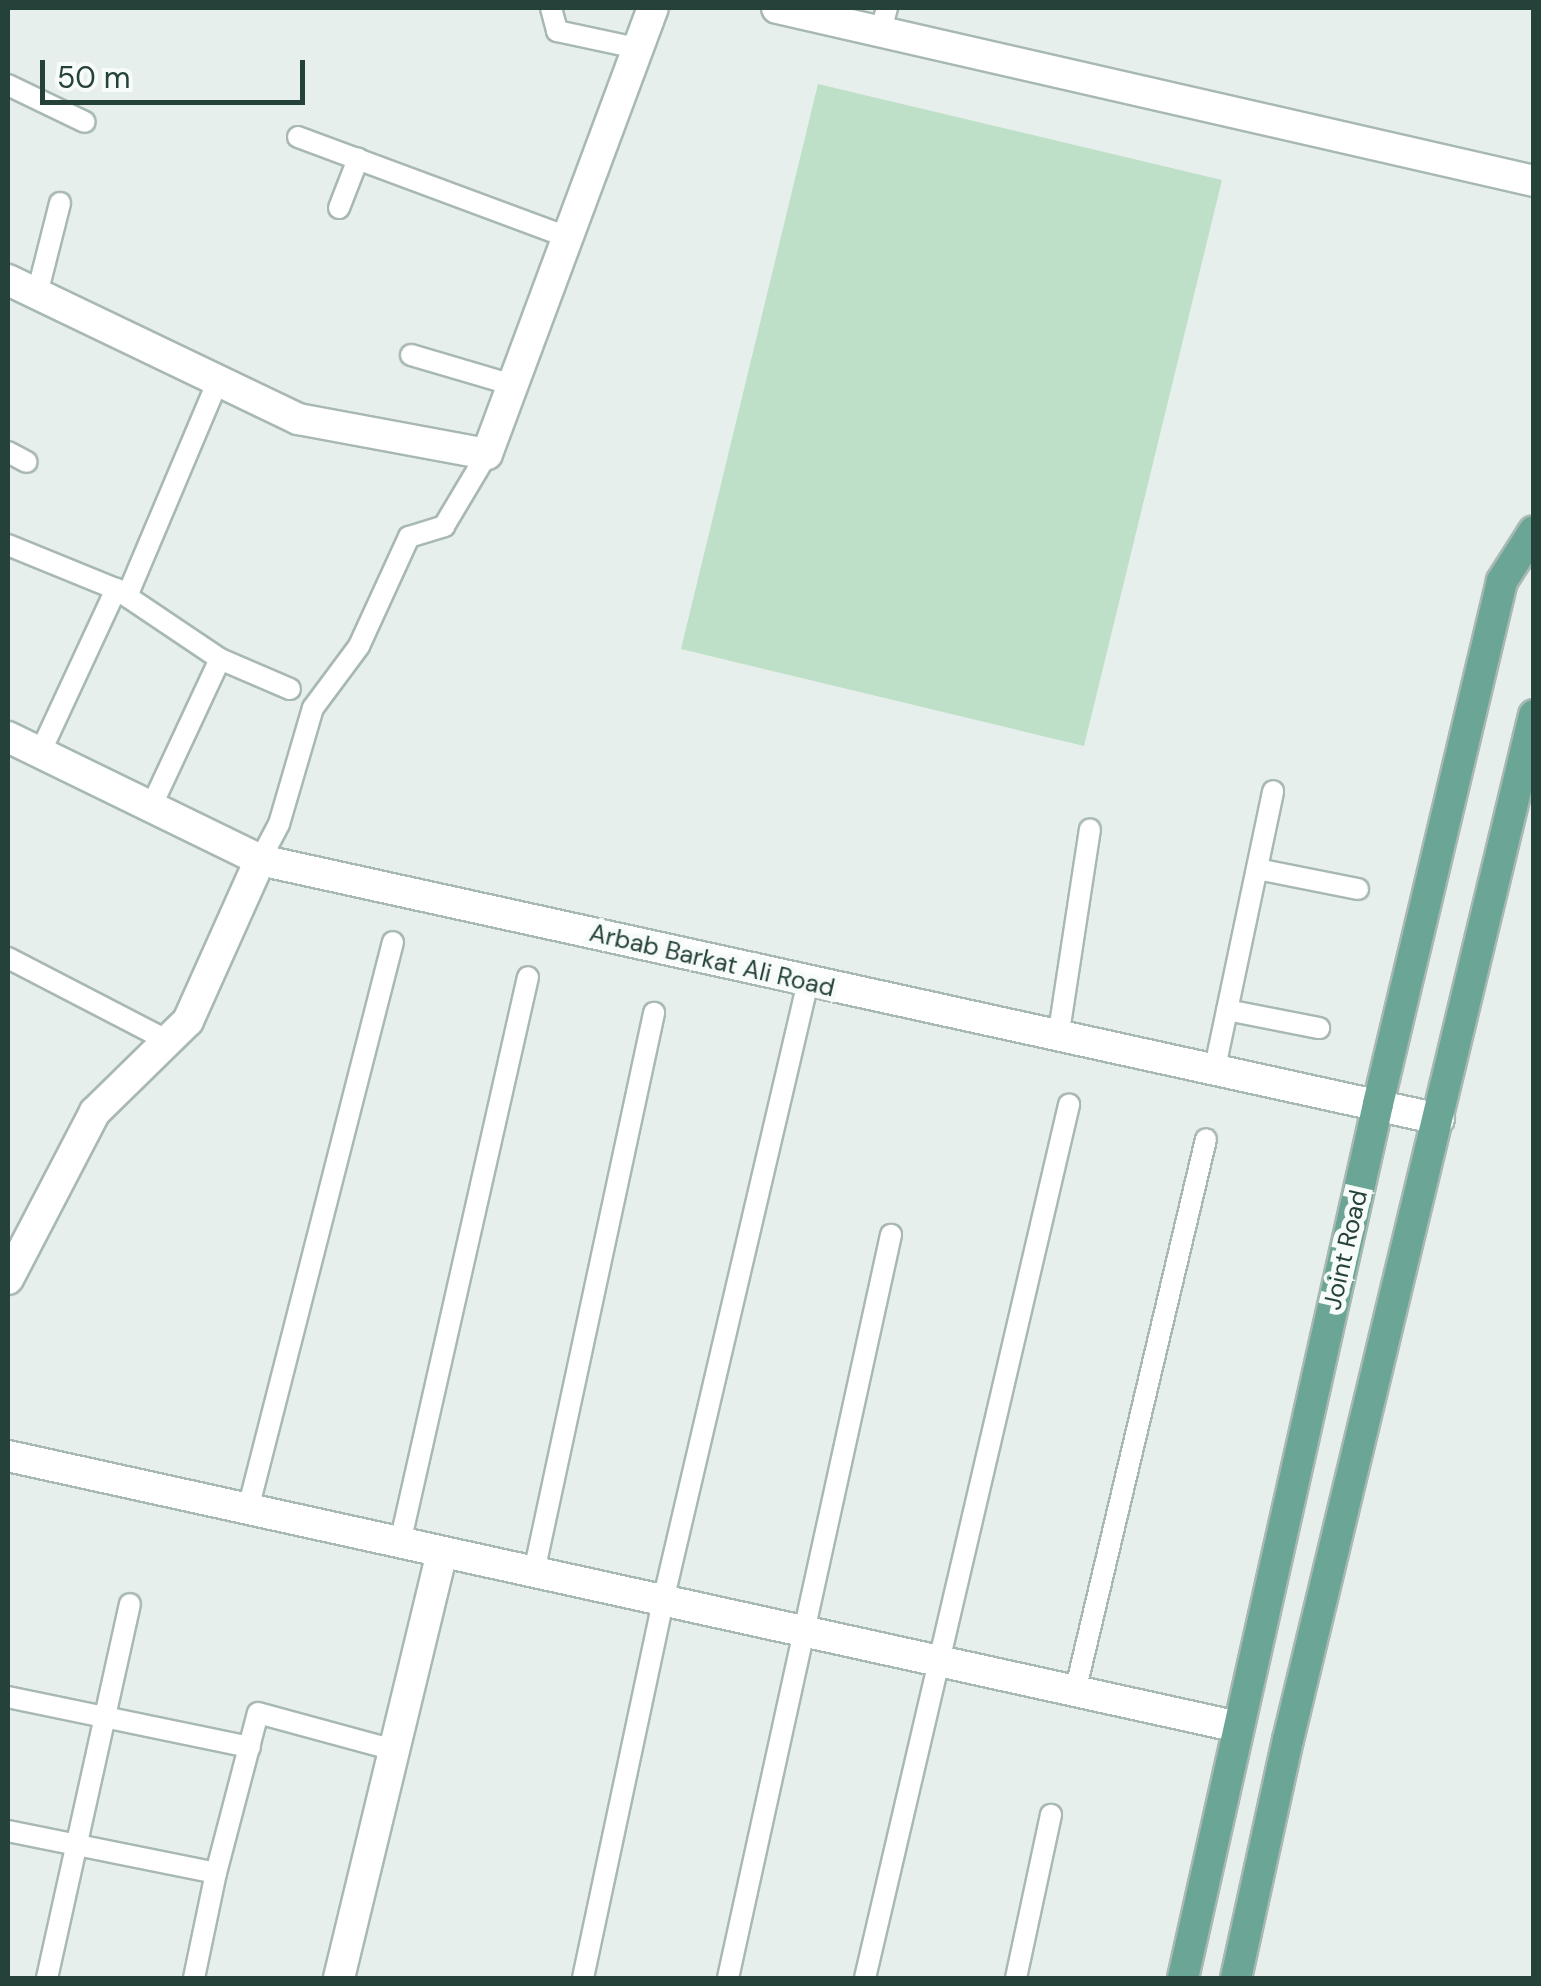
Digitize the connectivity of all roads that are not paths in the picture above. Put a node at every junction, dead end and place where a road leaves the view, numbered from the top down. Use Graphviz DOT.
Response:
graph roads {
  1 [pos="550,8"];
  2 [pos="653,8"];
  3 [pos="776,8"];
  4 [pos="884,20"];
  5 [pos="640,49"];
  6 [pos="8,85"];
  7 [pos="85,122"];
  8 [pos="298,136"];
  9 [pos="358,159"];
  10 [pos="1534,182"];
  11 [pos="60,203"];
  12 [pos="339,208"];
  13 [pos="569,238"];
  14 [pos="8,280"];
  15 [pos="37,294"];
  16 [pos="411,356"];
  17 [pos="218,380"];
  18 [pos="514,385"];
  19 [pos="8,452"];
  20 [pos="487,454"];
  21 [pos="28,462"];
  22 [pos="1534,531"];
  23 [pos="8,545"];
  24 [pos="122,592"];
  25 [pos="220,658"];
  26 [pos="290,689"];
  27 [pos="1534,715"];
  28 [pos="8,737"];
  29 [pos="40,753"];
  30 [pos="1273,792"];
  31 [pos="152,807"];
  32 [pos="1090,830"];
  33 [pos="260,860"];
  34 [pos="1257,869"];
  35 [pos="1358,889"];
  36 [pos="393,942"];
  37 [pos="8,958"];
  38 [pos="528,977"];
  39 [pos="808,982"];
  40 [pos="1227,1010"];
  41 [pos="654,1013"];
  42 [pos="1319,1028"];
  43 [pos="1058,1038"];
  44 [pos="168,1041"];
  45 [pos="1214,1072"];
  46 [pos="1378,1104"];
  47 [pos="1069,1105"];
  48 [pos="1439,1118"];
  49 [pos="1206,1139"];
  50 [pos="891,1235"];
  51 [pos="8,1279"];
  52 [pos="8,1456"];
  53 [pos="248,1509"];
  54 [pos="400,1543"];
  55 [pos="442,1552"];
  56 [pos="534,1572"];
  57 [pos="663,1601"];
  58 [pos="130,1604"];
  59 [pos="806,1632"];
  60 [pos="939,1662"];
  61 [pos="1075,1692"];
  62 [pos="8,1698"];
  63 [pos="106,1718"];
  64 [pos="1240,1727"];
  65 [pos="250,1746"];
  66 [pos="394,1750"];
  67 [pos="1051,1815"];
  68 [pos="8,1831"];
  69 [pos="78,1846"];
  70 [pos="216,1873"];
  71 [pos="52,1978"];
  72 [pos="194,1978"];
  73 [pos="339,1978"];
  74 [pos="583,1978"];
  75 [pos="728,1978"];
  76 [pos="865,1978"];
  77 [pos="1016,1978"];
  78 [pos="1184,1978"];
  79 [pos="1236,1978"];
  1 -- 5 [label="lane"];
  2 -- 5 [label="street"];
  3 -- 4 [label="street"];
  4 -- 10 [label="street"];
  5 -- 13 [label="street"];
  6 -- 7 [label="lane"];
  8 -- 9 [label="lane"];
  9 -- 12 [label="lane"];
  9 -- 13 [label="lane"];
  11 -- 15 [label="lane"];
  13 -- 18 [label="street"];
  14 -- 15 [label="street"];
  15 -- 17 [label="street"];
  16 -- 18 [label="lane"];
  17 -- 20 [label="street"];
  17 -- 24 [label="lane"];
  18 -- 20 [label="street"];
  19 -- 21 [label="lane"];
  20 -- 33 [label="lane"];
  22 -- 46 [label="main road, Joint Road"];
  23 -- 24 [label="lane"];
  24 -- 25 [label="lane"];
  24 -- 29 [label="lane"];
  25 -- 26 [label="lane"];
  25 -- 31 [label="lane"];
  27 -- 48 [label="main road"];
  28 -- 29 [label="street, Arbab Barkat Ali Road"];
  29 -- 31 [label="street, Arbab Barkat Ali Road"];
  30 -- 34 [label="lane"];
  31 -- 33 [label="street, Arbab Barkat Ali Road"];
  32 -- 43 [label="lane"];
  33 -- 39 [label="street, Arbab Barkat Ali Road"];
  33 -- 44 [label="street"];
  34 -- 35 [label="lane"];
  34 -- 40 [label="lane"];
  36 -- 53 [label="lane"];
  37 -- 44 [label="lane"];
  38 -- 54 [label="lane"];
  39 -- 43 [label="street, Arbab Barkat Ali Road"];
  39 -- 57 [label="lane"];
  40 -- 42 [label="lane"];
  40 -- 45 [label="lane"];
  41 -- 56 [label="lane"];
  43 -- 45 [label="street, Arbab Barkat Ali Road"];
  44 -- 51 [label="street"];
  45 -- 46 [label="street, Arbab Barkat Ali Road"];
  46 -- 48 [label="street, Arbab Barkat Ali Road"];
  46 -- 64 [label="main road, Joint Road"];
  47 -- 60 [label="lane"];
  48 -- 79 [label="main road"];
  49 -- 61 [label="lane"];
  50 -- 59 [label="lane"];
  52 -- 53 [label="street"];
  53 -- 54 [label="street"];
  54 -- 55 [label="street"];
  55 -- 56 [label="street"];
  55 -- 66 [label="street"];
  56 -- 57 [label="street"];
  57 -- 59 [label="street"];
  57 -- 74 [label="lane"];
  58 -- 63 [label="lane"];
  59 -- 60 [label="street"];
  59 -- 75 [label="lane"];
  60 -- 61 [label="street"];
  60 -- 76 [label="lane"];
  61 -- 64 [label="street"];
  62 -- 63 [label="lane"];
  63 -- 65 [label="lane"];
  63 -- 69 [label="lane"];
  64 -- 78 [label="main road, Joint Road"];
  65 -- 66 [label="lane"];
  65 -- 70 [label="lane"];
  66 -- 73 [label="street"];
  67 -- 77 [label="lane"];
  68 -- 69 [label="lane"];
  69 -- 70 [label="lane"];
  69 -- 71 [label="lane"];
  70 -- 72 [label="lane"];
}
